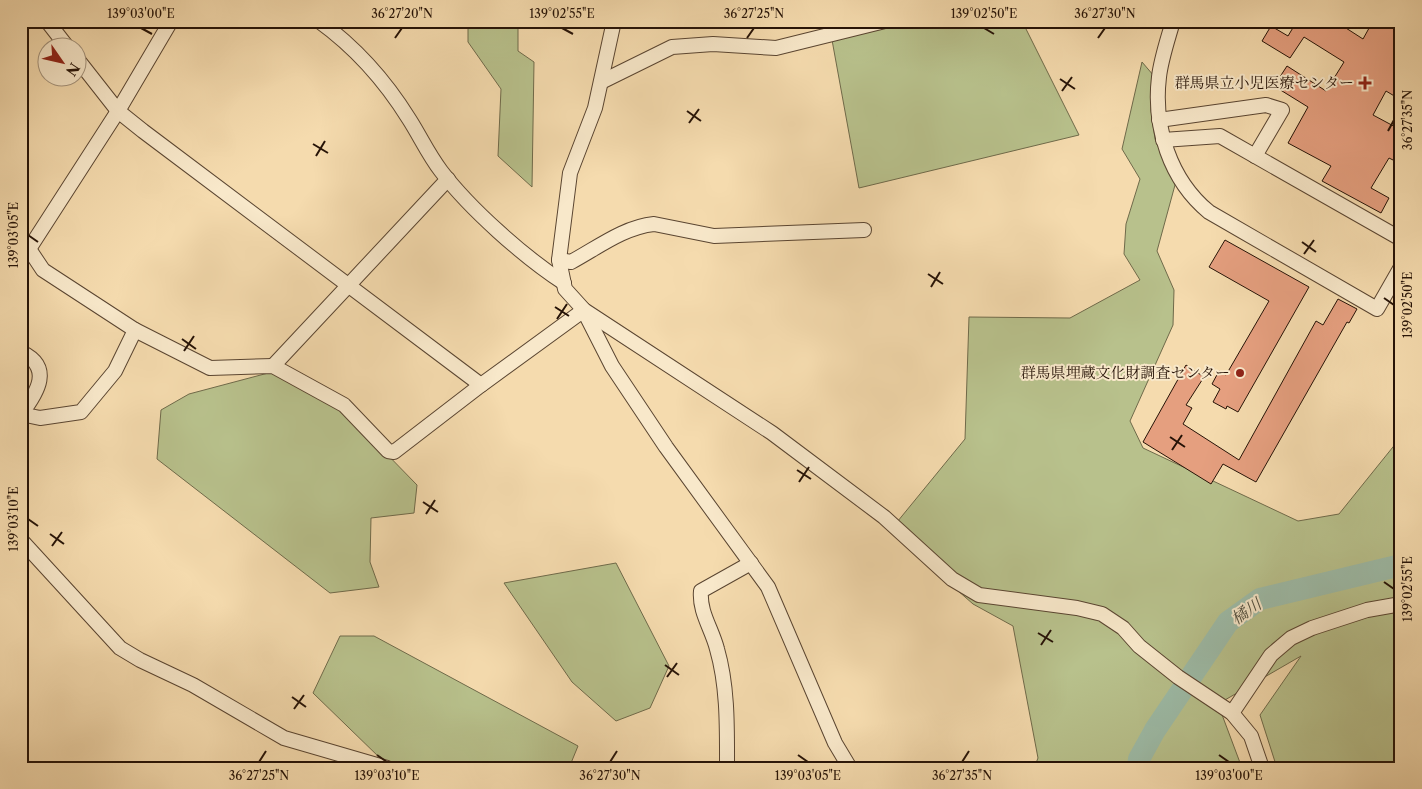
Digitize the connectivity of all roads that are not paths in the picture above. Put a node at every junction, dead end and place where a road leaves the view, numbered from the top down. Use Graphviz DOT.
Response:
graph roads {
  1 [pos="47,21"];
  2 [pos="171,21"];
  3 [pos="319,21"];
  4 [pos="614,21"];
  5 [pos="885,21"];
  6 [pos="1173,21"];
  7 [pos="60,38"];
  8 [pos="88,73"];
  9 [pos="601,82"];
  10 [pos="118,111"];
  11 [pos="1159,120"];
  12 [pos="1163,140"];
  13 [pos="1255,156"];
  14 [pos="448,179"];
  15 [pos="864,230"];
  16 [pos="21,237"];
  17 [pos="1401,239"];
  18 [pos="30,249"];
  19 [pos="559,260"];
  20 [pos="1401,267"];
  21 [pos="564,283"];
  22 [pos="348,284"];
  23 [pos="584,310"];
  24 [pos="135,330"];
  25 [pos="21,352"];
  26 [pos="273,366"];
  27 [pos="481,385"];
  28 [pos="21,414"];
  29 [pos="21,540"];
  30 [pos="751,563"];
  31 [pos="1401,604"];
  32 [pos="1232,713"];
  33 [pos="387,768"];
  34 [pos="727,768"];
  35 [pos="850,768"];
  36 [pos="1262,768"];
  1 -- 7 [label="street"];
  2 -- 10 [label="street"];
  3 -- 14 [label="street"];
  4 -- 9 [label="street"];
  5 -- 9 [label="street"];
  6 -- 11 [label="street"];
  8 -- 10 [label="street"];
  9 -- 19 [label="street"];
  10 -- 18 [label="street"];
  10 -- 22 [label="street"];
  11 -- 12 [label="street"];
  11 -- 13 [label="street"];
  12 -- 13 [label="street"];
  12 -- 20 [label="street"];
  13 -- 17 [label="street"];
  14 -- 21 [label="street"];
  14 -- 22 [label="street"];
  15 -- 19 [label="street"];
  16 -- 18 [label="street"];
  18 -- 24 [label="street"];
  19 -- 21 [label="street"];
  21 -- 23 [label="street"];
  22 -- 26 [label="street"];
  22 -- 27 [label="street"];
  23 -- 27 [label="street"];
  23 -- 30 [label="street"];
  23 -- 32 [label="street"];
  24 -- 26 [label="street"];
  24 -- 28 [label="street"];
  25 -- 28 [label="street"];
  26 -- 27 [label="street"];
  29 -- 33 [label="street"];
  30 -- 34 [label="street"];
  30 -- 35 [label="street"];
  31 -- 32 [label="street"];
  32 -- 36 [label="street"];
}
